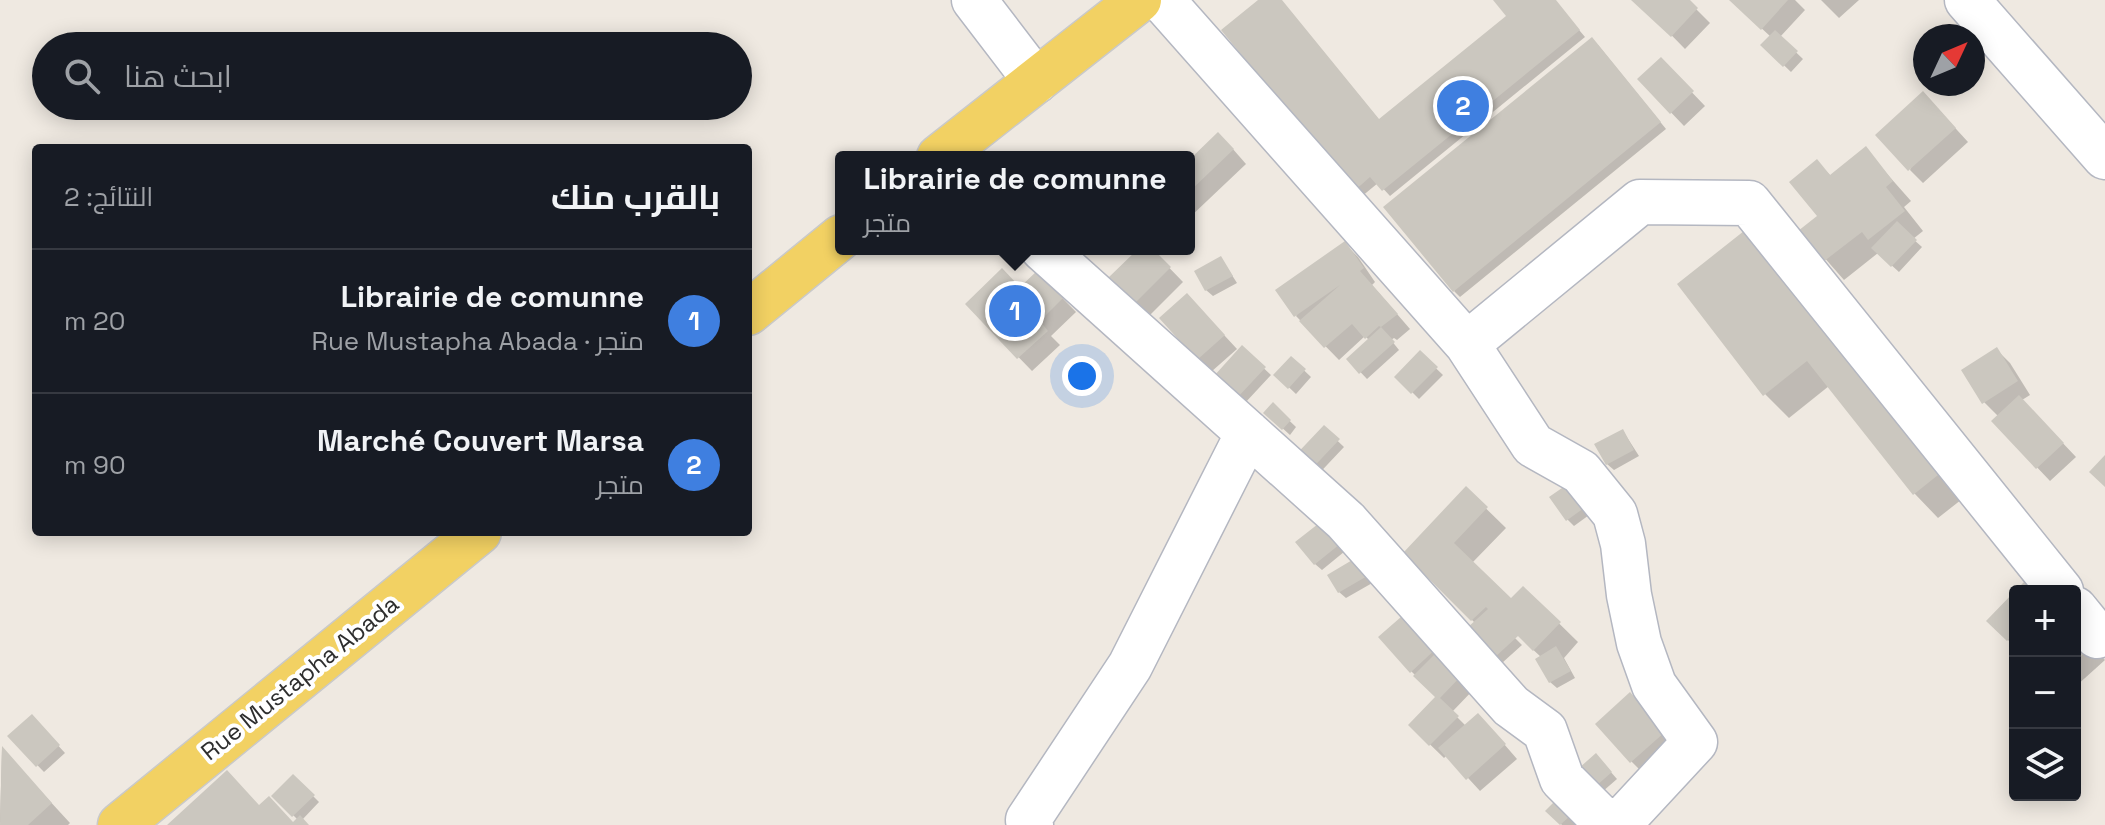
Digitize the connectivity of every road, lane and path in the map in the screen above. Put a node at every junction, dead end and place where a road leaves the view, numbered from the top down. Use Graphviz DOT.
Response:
graph roads {
  1 [pos="974,0"];
  2 [pos="1139,0"];
  3 [pos="1162,0"];
  4 [pos="1967,0"];
  5 [pos="1036,81"];
  6 [pos="948,151"];
  7 [pos="2105,157"];
  8 [pos="835,242"];
  9 [pos="1050,255"];
  10 [pos="752,310"];
  11 [pos="1467,344"];
  12 [pos="1248,433"];
  13 [pos="474,536"];
  14 [pos="2056,585"];
  15 [pos="120,825"];
  16 [pos="1031,825"];
  17 [pos="1608,825"];
  18 [pos="1618,825"];
  1 -- 5 [label="street"];
  2 -- 5 [label="main road"];
  3 -- 11 [label="street"];
  4 -- 7 [label="street"];
  5 -- 6 [label="main road"];
  8 -- 10 [label="main road"];
  9 -- 12 [label="street"];
  11 -- 14 [label="street"];
  11 -- 18 [label="street"];
  12 -- 16 [label="street"];
  12 -- 17 [label="street"];
  13 -- 15 [label="main road, Rue Mustapha Abada"];
}
